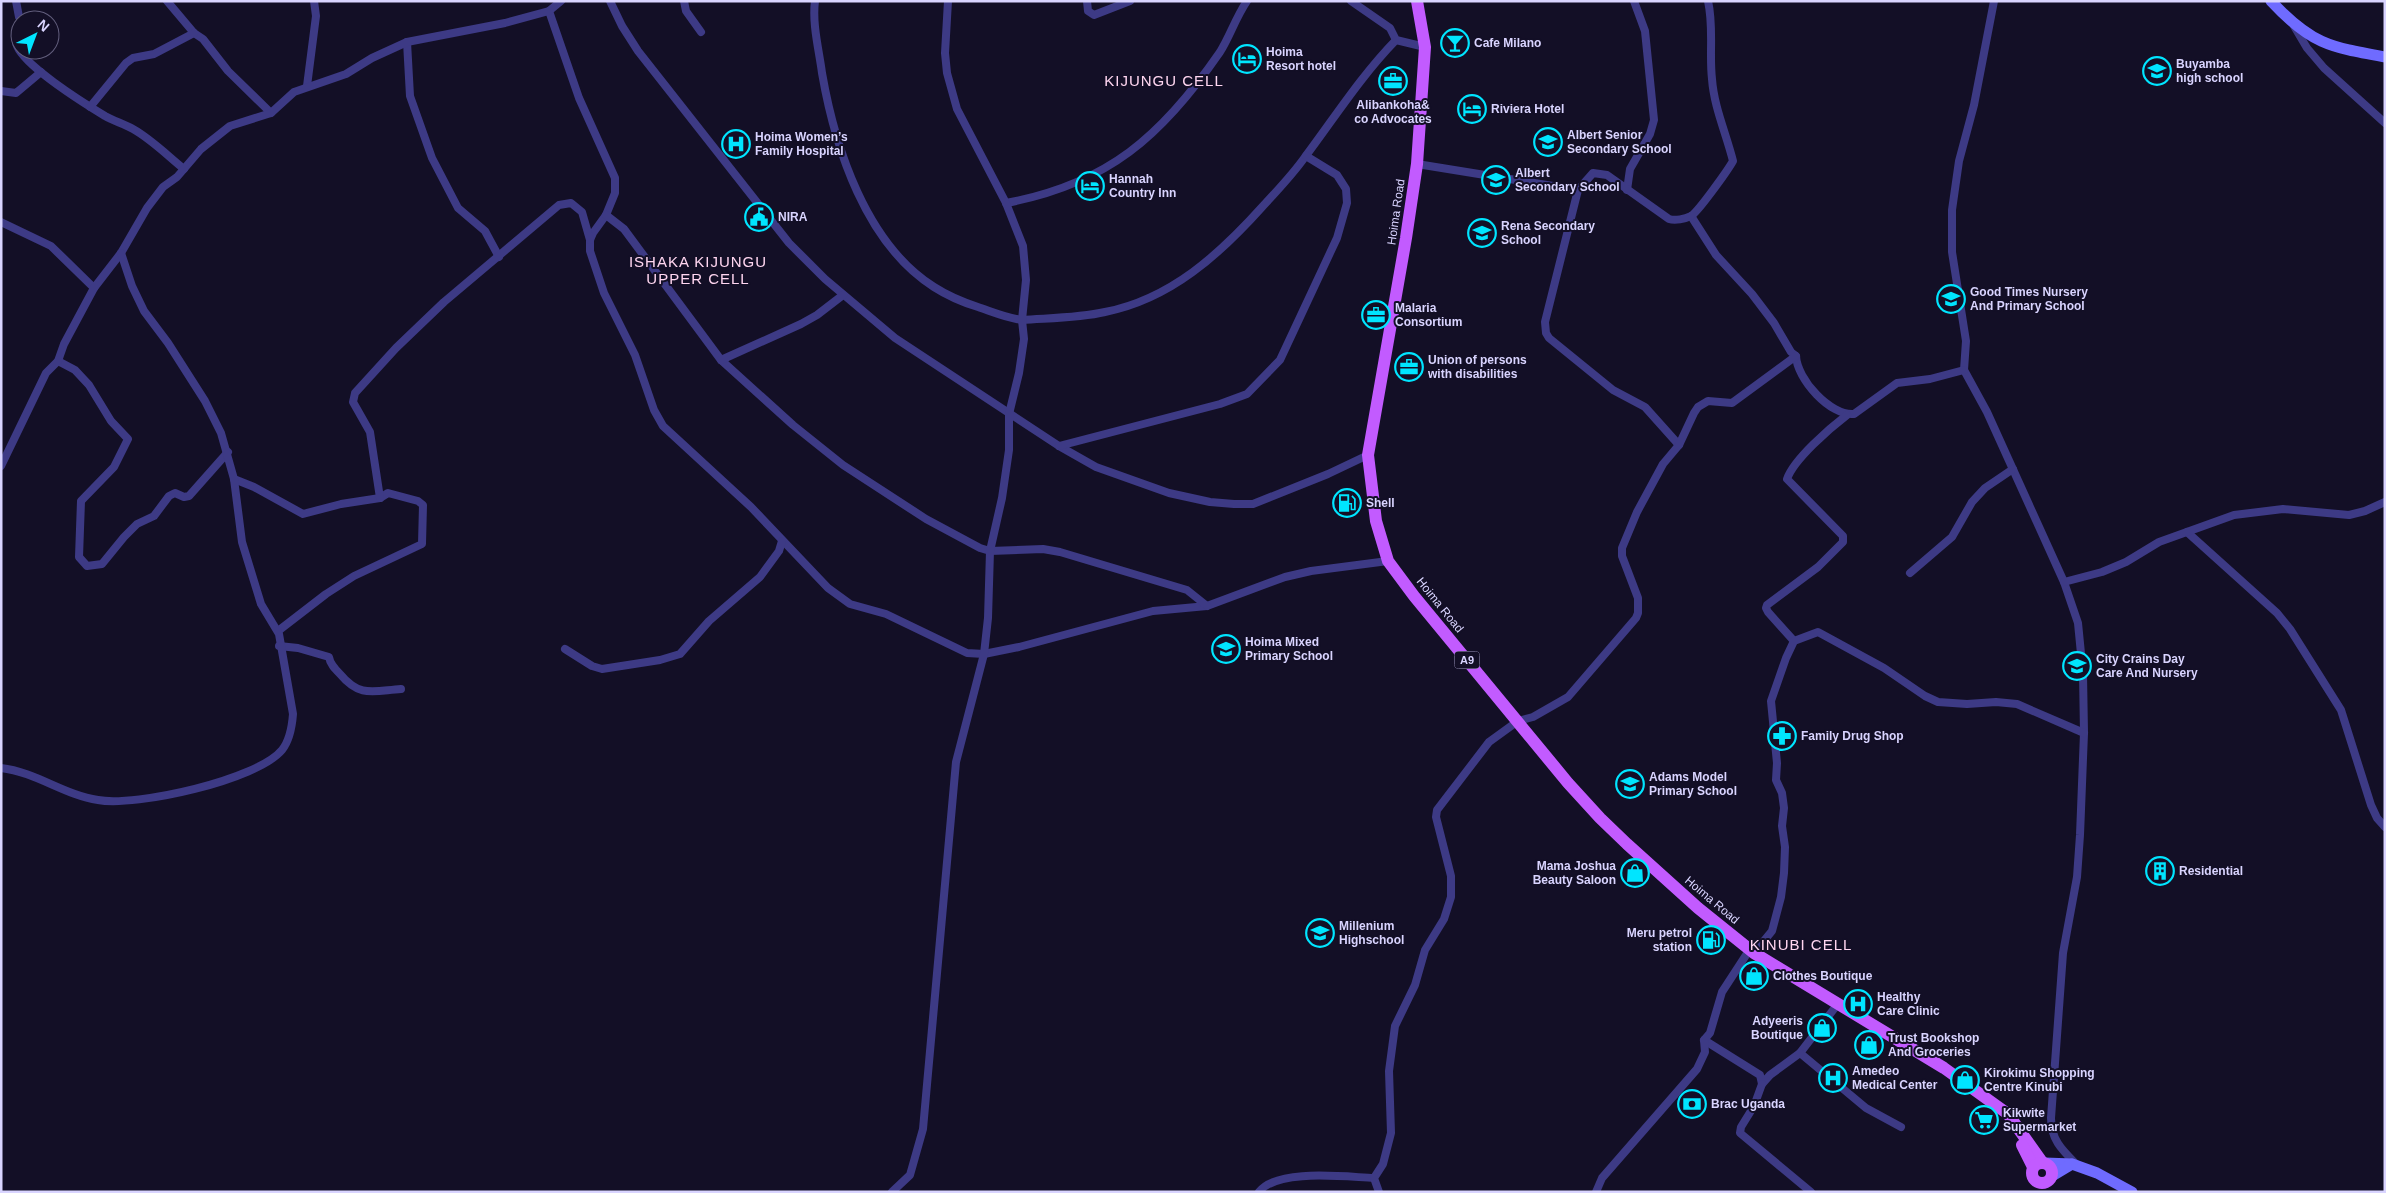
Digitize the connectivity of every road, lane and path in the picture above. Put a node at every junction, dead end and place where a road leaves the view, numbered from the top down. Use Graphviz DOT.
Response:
graph roads {
  1 [pos="167,1"];
  2 [pos="314,1"];
  3 [pos="561,1"];
  4 [pos="610,1"];
  5 [pos="684,1"];
  6 [pos="814,1"];
  7 [pos="948,1"];
  8 [pos="1086,1"];
  9 [pos="1130,1"];
  10 [pos="1246,1"];
  11 [pos="1351,1"];
  12 [pos="1416,1"];
  13 [pos="1634,1"];
  14 [pos="1708,1"];
  15 [pos="1994,1"];
  16 [pos="2270,1"];
  17 [pos="549,11"];
  18 [pos="2289,21"];
  19 [pos="701,32"];
  20 [pos="194,33"];
  21 [pos="1396,40"];
  22 [pos="407,42"];
  23 [pos="1425,47"];
  24 [pos="2385,57"];
  25 [pos="29,60"];
  26 [pos="41,72"];
  27 [pos="308,86"];
  28 [pos="1,91"];
  29 [pos="90,107"];
  30 [pos="271,113"];
  31 [pos="2385,123"];
  32 [pos="1306,156"];
  33 [pos="1417,164"];
  34 [pos="184,169"];
  35 [pos="1578,190"];
  36 [pos="1628,190"];
  37 [pos="1006,203"];
  38 [pos="606,215"];
  39 [pos="1691,216"];
  40 [pos="1,222"];
  41 [pos="590,240"];
  42 [pos="121,253"];
  43 [pos="499,257"];
  44 [pos="94,288"];
  45 [pos="843,295"];
  46 [pos="1022,320"];
  47 [pos="1796,356"];
  48 [pos="721,360"];
  49 [pos="58,361"];
  50 [pos="1964,370"];
  51 [pos="1009,414"];
  52 [pos="1847,415"];
  53 [pos="1679,445"];
  54 [pos="1059,446"];
  55 [pos="228,452"];
  56 [pos="1368,455"];
  57 [pos="1,466"];
  58 [pos="2012,469"];
  59 [pos="234,479"];
  60 [pos="380,498"];
  61 [pos="2385,502"];
  62 [pos="2187,532"];
  63 [pos="782,541"];
  64 [pos="990,550"];
  65 [pos="779,552"];
  66 [pos="794,554"];
  67 [pos="1388,561"];
  68 [pos="1910,573"];
  69 [pos="2064,582"];
  70 [pos="1207,606"];
  71 [pos="278,632"];
  72 [pos="1794,641"];
  73 [pos="279,646"];
  74 [pos="566,649"];
  75 [pos="984,654"];
  76 [pos="402,689"];
  77 [pos="1518,721"];
  78 [pos="2084,734"];
  79 [pos="1,768"];
  80 [pos="2385,827"];
  81 [pos="1752,951"];
  82 [pos="1838,1005"];
  83 [pos="1704,1040"];
  84 [pos="1800,1053"];
  85 [pos="1762,1084"];
  86 [pos="1901,1127"];
  87 [pos="2040,1164"];
  88 [pos="2076,1166"];
  89 [pos="1374,1178"];
  90 [pos="2046,1182"];
  91 [pos="892,1192"];
  92 [pos="1259,1192"];
  93 [pos="1379,1192"];
  94 [pos="1596,1192"];
  95 [pos="1811,1192"];
  96 [pos="2053,1192"];
  97 [pos="2132,1192"];
  1 -- 20 [label="street"];
  2 -- 27 [label="street"];
  3 -- 17 [label="street"];
  4 -- 45 [label="street"];
  5 -- 19 [label="street"];
  6 -- 46 [label="street"];
  7 -- 37 [label="street"];
  8 -- 9 [label="street"];
  10 -- 37 [label="street"];
  11 -- 21 [label="street"];
  12 -- 23 [label="main road, Hoima Road / A9"];
  13 -- 36 [label="street"];
  14 -- 39 [label="street"];
  15 -- 50 [label="street"];
  16 -- 18 [label="street"];
  17 -- 22 [label="street"];
  17 -- 38 [label="street"];
  18 -- 24 [label="street"];
  18 -- 31 [label="street"];
  20 -- 29 [label="street"];
  20 -- 30 [label="street"];
  21 -- 23 [label="street"];
  21 -- 32 [label="street"];
  22 -- 27 [label="street"];
  22 -- 43 [label="street"];
  23 -- 33 [label="main road, Hoima Road / A9"];
  25 -- 26 [label="street"];
  26 -- 28 [label="street"];
  26 -- 29 [label="street"];
  27 -- 30 [label="street"];
  29 -- 34 [label="street"];
  30 -- 34 [label="street"];
  32 -- 46 [label="street"];
  32 -- 54 [label="street"];
  33 -- 35 [label="street"];
  33 -- 56 [label="main road, Hoima Road / A9"];
  34 -- 42 [label="street"];
  35 -- 36 [label="street"];
  35 -- 53 [label="street"];
  36 -- 39 [label="street"];
  37 -- 46 [label="street"];
  38 -- 41 [label="street"];
  38 -- 48 [label="street"];
  39 -- 47 [label="street"];
  40 -- 44 [label="street"];
  41 -- 43 [label="street"];
  41 -- 63 [label="street"];
  42 -- 44 [label="street"];
  42 -- 55 [label="street"];
  43 -- 60 [label="street"];
  44 -- 49 [label="street"];
  45 -- 48 [label="street"];
  45 -- 51 [label="street"];
  46 -- 51 [label="street"];
  47 -- 52 [label="street"];
  47 -- 53 [label="street"];
  48 -- 64 [label="street"];
  49 -- 55 [label="street"];
  49 -- 57 [label="street"];
  50 -- 52 [label="street"];
  50 -- 58 [label="street"];
  51 -- 54 [label="street"];
  51 -- 64 [label="street"];
  52 -- 72 [label="street"];
  53 -- 77 [label="street"];
  54 -- 56 [label="street"];
  55 -- 59 [label="street"];
  56 -- 67 [label="main road, Hoima Road / A9"];
  58 -- 68 [label="street"];
  58 -- 69 [label="street"];
  59 -- 60 [label="street"];
  59 -- 71 [label="street"];
  60 -- 71 [label="street"];
  61 -- 62 [label="street"];
  62 -- 69 [label="street"];
  62 -- 80 [label="street"];
  63 -- 65 [label="street"];
  63 -- 66 [label="street"];
  64 -- 70 [label="street"];
  64 -- 75 [label="street"];
  65 -- 66 [label="street"];
  65 -- 74 [label="street"];
  66 -- 75 [label="street"];
  67 -- 70 [label="street"];
  67 -- 77 [label="main road, Hoima Road / A9"];
  69 -- 78 [label="street"];
  70 -- 75 [label="street"];
  71 -- 73 [label="street"];
  72 -- 78 [label="street"];
  72 -- 81 [label="street"];
  73 -- 76 [label="street"];
  73 -- 79 [label="street"];
  75 -- 91 [label="street"];
  77 -- 81 [label="main road, Hoima Road / A9"];
  77 -- 89 [label="street"];
  78 -- 88 [label="street"];
  81 -- 82 [label="main road, Hoima Road / A9"];
  81 -- 83 [label="street"];
  82 -- 84 [label="street"];
  82 -- 87 [label="main road, Hoima Road / A9"];
  83 -- 85 [label="street"];
  83 -- 94 [label="street"];
  84 -- 85 [label="street"];
  84 -- 86 [label="street"];
  85 -- 95 [label="street"];
  87 -- 88 [label="street"];
  87 -- 90 [label="main road, A9"];
  87 -- 90 [label="main road, A9"];
  88 -- 90 [label="street"];
  88 -- 97 [label="street"];
  89 -- 92 [label="street"];
  89 -- 93 [label="street"];
  90 -- 96 [label="main road, A9"];
}
